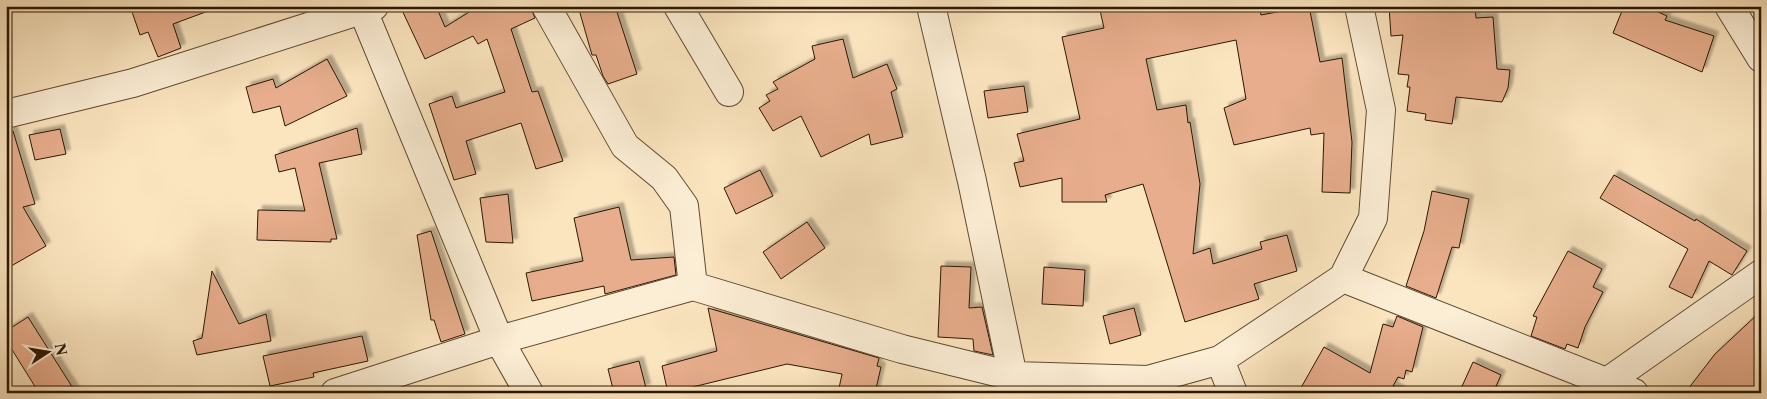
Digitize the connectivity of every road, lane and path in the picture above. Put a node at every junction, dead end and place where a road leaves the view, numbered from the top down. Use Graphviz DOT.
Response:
graph roads {
  1 [pos="546,6"];
  2 [pos="678,6"];
  3 [pos="931,6"];
  4 [pos="1359,6"];
  5 [pos="1729,6"];
  6 [pos="366,8"];
  7 [pos="1761,58"];
  8 [pos="729,92"];
  9 [pos="6,114"];
  10 [pos="1761,274"];
  11 [pos="1343,278"];
  12 [pos="693,286"];
  13 [pos="499,340"];
  14 [pos="1220,360"];
  15 [pos="1607,382"];
  16 [pos="1014,384"];
  17 [pos="335,393"];
  18 [pos="529,393"];
  19 [pos="1233,393"];
  20 [pos="1634,393"];
  1 -- 12 [label="street"];
  2 -- 8 [label="street"];
  3 -- 16 [label="street"];
  4 -- 11 [label="street"];
  5 -- 7 [label="street"];
  6 -- 9 [label="street"];
  6 -- 13 [label="street"];
  10 -- 15 [label="street"];
  11 -- 14 [label="street"];
  11 -- 15 [label="street"];
  12 -- 13 [label="street"];
  12 -- 16 [label="street"];
  13 -- 17 [label="street"];
  13 -- 18 [label="street"];
  14 -- 16 [label="street"];
  14 -- 19 [label="street"];
  15 -- 20 [label="street"];
}
